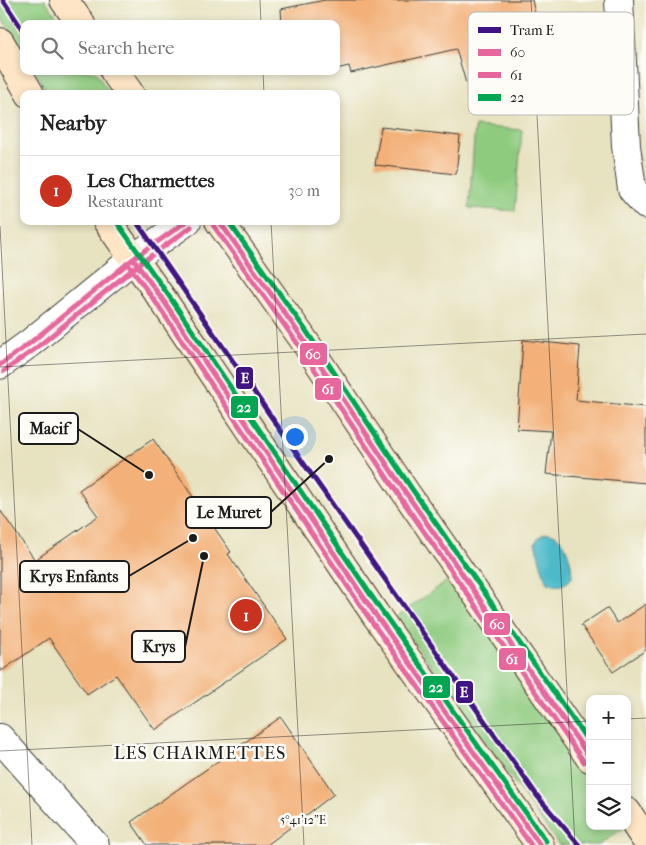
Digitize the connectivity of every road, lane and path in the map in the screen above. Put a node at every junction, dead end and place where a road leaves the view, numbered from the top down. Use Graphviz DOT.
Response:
graph roads {
  1 [pos="64,0"];
  2 [pos="77,20"];
  3 [pos="0,42"];
  4 [pos="117,75"];
  5 [pos="28,90"];
  6 [pos="127,90"];
  7 [pos="625,115"];
  8 [pos="646,205"];
  9 [pos="110,225"];
  10 [pos="181,225"];
  11 [pos="222,225"];
  12 [pos="133,259"];
  13 [pos="0,365"];
  14 [pos="0,738"];
  15 [pos="586,752"];
  16 [pos="631,818"];
  17 [pos="646,840"];
  18 [pos="94,845"];
  19 [pos="540,845"];
  1 -- 2 [label="main road"];
  3 -- 5 [label="main road"];
  4 -- 6 [label="main road"];
  7 -- 8 [label="street"];
  9 -- 12 [label="main road"];
  10 -- 12 [label="street"];
  11 -- 15 [label="main road"];
  12 -- 13 [label="street"];
  12 -- 19 [label="main road"];
  14 -- 18 [label="street"];
  16 -- 17 [label="main road"];
}
